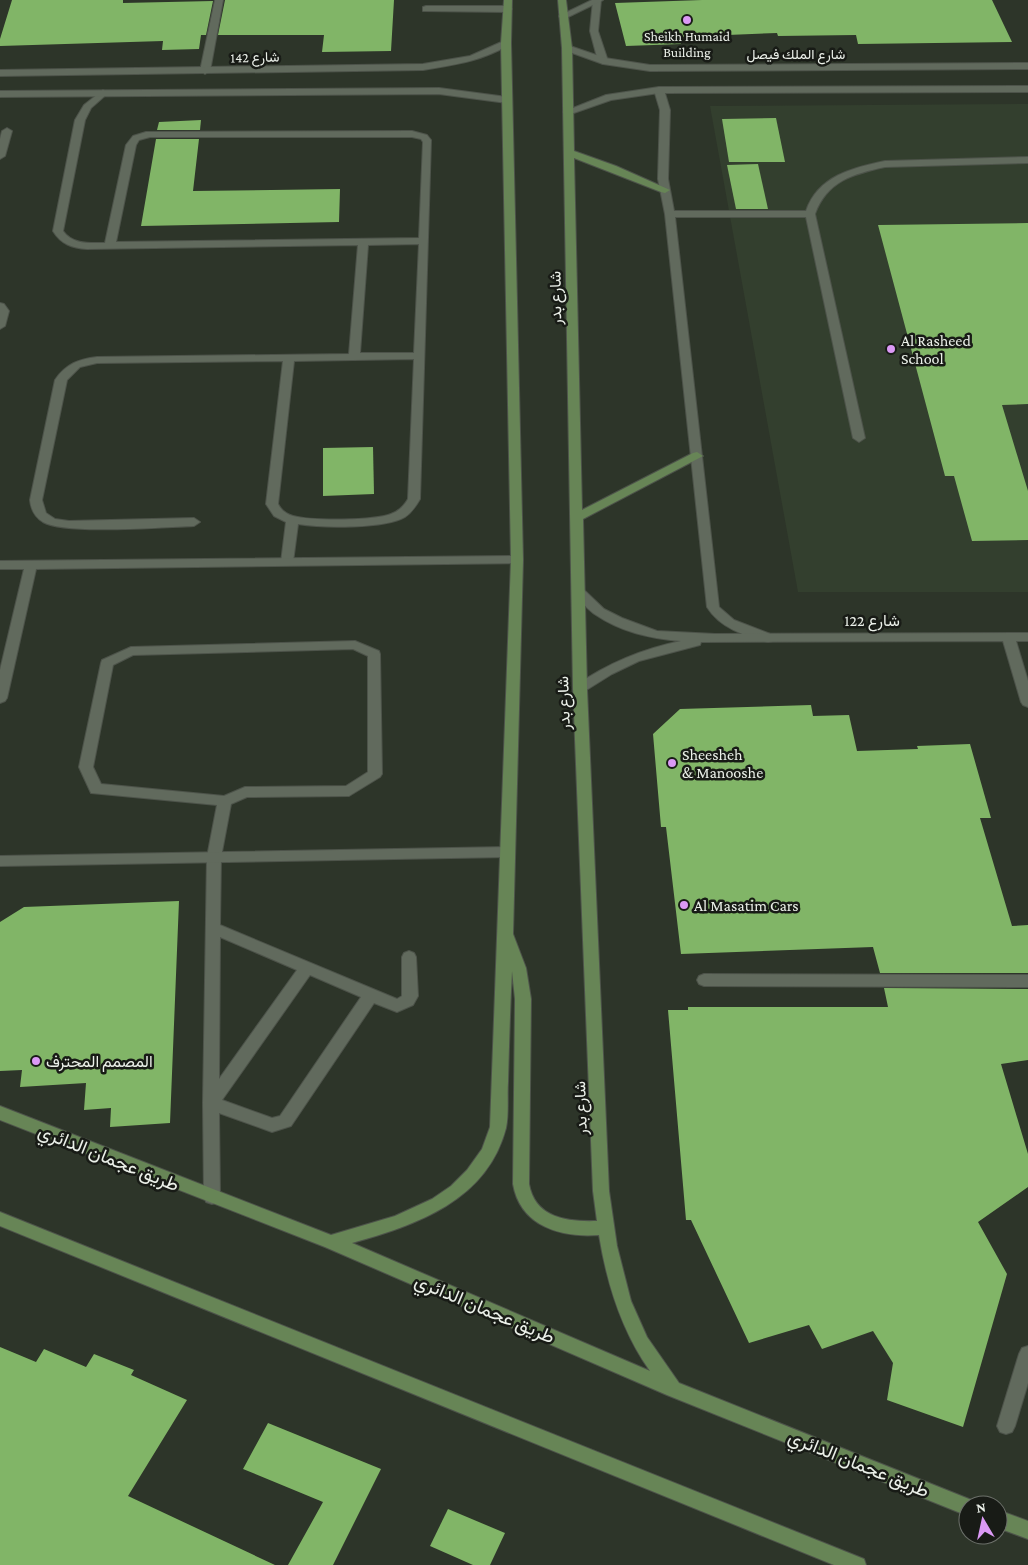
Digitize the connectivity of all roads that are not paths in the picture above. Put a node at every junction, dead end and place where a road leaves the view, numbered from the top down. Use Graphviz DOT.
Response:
graph roads {
  1 [pos="219,0"];
  2 [pos="562,0"];
  3 [pos="597,0"];
  4 [pos="508,4"];
  5 [pos="426,10"];
  6 [pos="564,16"];
  7 [pos="506,42"];
  8 [pos="567,48"];
  9 [pos="603,61"];
  10 [pos="1028,66"];
  11 [pos="841,67"];
  12 [pos="315,70"];
  13 [pos="205,71"];
  14 [pos="0,72"];
  15 [pos="1028,89"];
  16 [pos="660,90"];
  17 [pos="316,91"];
  18 [pos="843,91"];
  19 [pos="103,93"];
  20 [pos="0,94"];
  21 [pos="507,100"];
  22 [pos="568,112"];
  23 [pos="7,131"];
  24 [pos="570,153"];
  25 [pos="0,156"];
  26 [pos="1028,160"];
  27 [pos="665,190"];
  28 [pos="670,214"];
  29 [pos="810,214"];
  30 [pos="363,242"];
  31 [pos="424,242"];
  32 [pos="110,246"];
  33 [pos="0,306"];
  34 [pos="0,326"];
  35 [pos="420,356"];
  36 [pos="289,357"];
  37 [pos="354,357"];
  38 [pos="859,438"];
  39 [pos="697,456"];
  40 [pos="576,518"];
  41 [pos="292,520"];
  42 [pos="194,522"];
  43 [pos="517,560"];
  44 [pos="286,562"];
  45 [pos="31,564"];
  46 [pos="0,565"];
  47 [pos="578,591"];
  48 [pos="1008,637"];
  49 [pos="1028,637"];
  50 [pos="715,638"];
  51 [pos="768,638"];
  52 [pos="580,689"];
  53 [pos="0,698"];
  54 [pos="1028,702"];
  55 [pos="225,801"];
  56 [pos="508,852"];
  57 [pos="214,857"];
  58 [pos="0,861"];
  59 [pos="213,928"];
  60 [pos="506,933"];
  61 [pos="408,957"];
  62 [pos="306,968"];
  63 [pos="704,980"];
  64 [pos="1028,981"];
  65 [pos="370,996"];
  66 [pos="211,1102"];
  67 [pos="0,1114"];
  68 [pos="212,1197"];
  69 [pos="0,1219"];
  70 [pos="606,1227"];
  71 [pos="331,1242"];
  72 [pos="1028,1354"];
  73 [pos="673,1389"];
  74 [pos="1006,1426"];
  75 [pos="958,1502"];
  76 [pos="1008,1522"];
  77 [pos="1028,1530"];
  78 [pos="856,1565"];
  1 -- 13 [label="street"];
  2 -- 6 [label="main road, شارع بدر"];
  3 -- 6 [label="street"];
  3 -- 9 [label="street"];
  4 -- 5 [label="street"];
  4 -- 7 [label="main road"];
  6 -- 8 [label="main road, شارع بدر"];
  7 -- 12 [label="street, شارع 142"];
  7 -- 21 [label="main road"];
  8 -- 9 [label="street, شارع الملك فيصل"];
  8 -- 22 [label="main road, شارع بدر"];
  9 -- 11 [label="street, شارع الملك فيصل"];
  10 -- 11 [label="street, شارع الملك فيصل"];
  11 -- 18 [label="street"];
  12 -- 13 [label="street, شارع 142"];
  12 -- 17 [label="street"];
  13 -- 14 [label="street, شارع 142"];
  15 -- 18 [label="street"];
  16 -- 18 [label="street"];
  16 -- 22 [label="street"];
  16 -- 27 [label="street"];
  17 -- 19 [label="street"];
  17 -- 21 [label="street"];
  19 -- 20 [label="street"];
  19 -- 32 [label="street"];
  21 -- 43 [label="main road"];
  22 -- 24 [label="main road, شارع بدر"];
  23 -- 25 [label="street"];
  24 -- 27 [label="main road"];
  24 -- 40 [label="main road, شارع بدر"];
  26 -- 29 [label="street"];
  27 -- 28 [label="street"];
  28 -- 29 [label="street"];
  28 -- 39 [label="street"];
  29 -- 38 [label="street"];
  30 -- 31 [label="lane"];
  30 -- 32 [label="lane"];
  30 -- 37 [label="street"];
  31 -- 32 [label="street"];
  31 -- 35 [label="street"];
  33 -- 34 [label="street"];
  35 -- 37 [label="street"];
  35 -- 41 [label="street"];
  36 -- 37 [label="street"];
  36 -- 41 [label="street"];
  36 -- 42 [label="street"];
  39 -- 40 [label="main road"];
  39 -- 51 [label="street"];
  40 -- 47 [label="main road, شارع بدر"];
  41 -- 44 [label="street"];
  43 -- 44 [label="street"];
  43 -- 56 [label="main road"];
  44 -- 45 [label="street"];
  45 -- 46 [label="street"];
  45 -- 53 [label="street"];
  47 -- 50 [label="street, شارع 122"];
  47 -- 52 [label="main road, شارع بدر"];
  48 -- 49 [label="street, شارع 122"];
  48 -- 51 [label="street, شارع 122"];
  48 -- 54 [label="street"];
  50 -- 51 [label="street, شارع 122"];
  50 -- 52 [label="street, شارع 122"];
  52 -- 70 [label="main road, شارع بدر"];
  55 -- 55 [label="street"];
  55 -- 57 [label="street"];
  56 -- 57 [label="street"];
  56 -- 60 [label="main road"];
  57 -- 58 [label="street"];
  57 -- 59 [label="street"];
  59 -- 62 [label="street"];
  59 -- 66 [label="street"];
  60 -- 70 [label="main road"];
  60 -- 71 [label="main road"];
  61 -- 65 [label="street"];
  62 -- 65 [label="street"];
  62 -- 66 [label="street"];
  63 -- 64 [label="street"];
  65 -- 66 [label="street"];
  66 -- 68 [label="street"];
  67 -- 68 [label="main road, طريق عجمان الدائري"];
  68 -- 71 [label="main road, طريق عجمان الدائري"];
  69 -- 78 [label="main road"];
  70 -- 73 [label="main road, شارع بدر"];
  71 -- 73 [label="main road, طريق عجمان الدائري"];
  72 -- 74 [label="street"];
  73 -- 75 [label="main road, طريق عجمان الدائري"];
  76 -- 77 [label="main road"];
}
